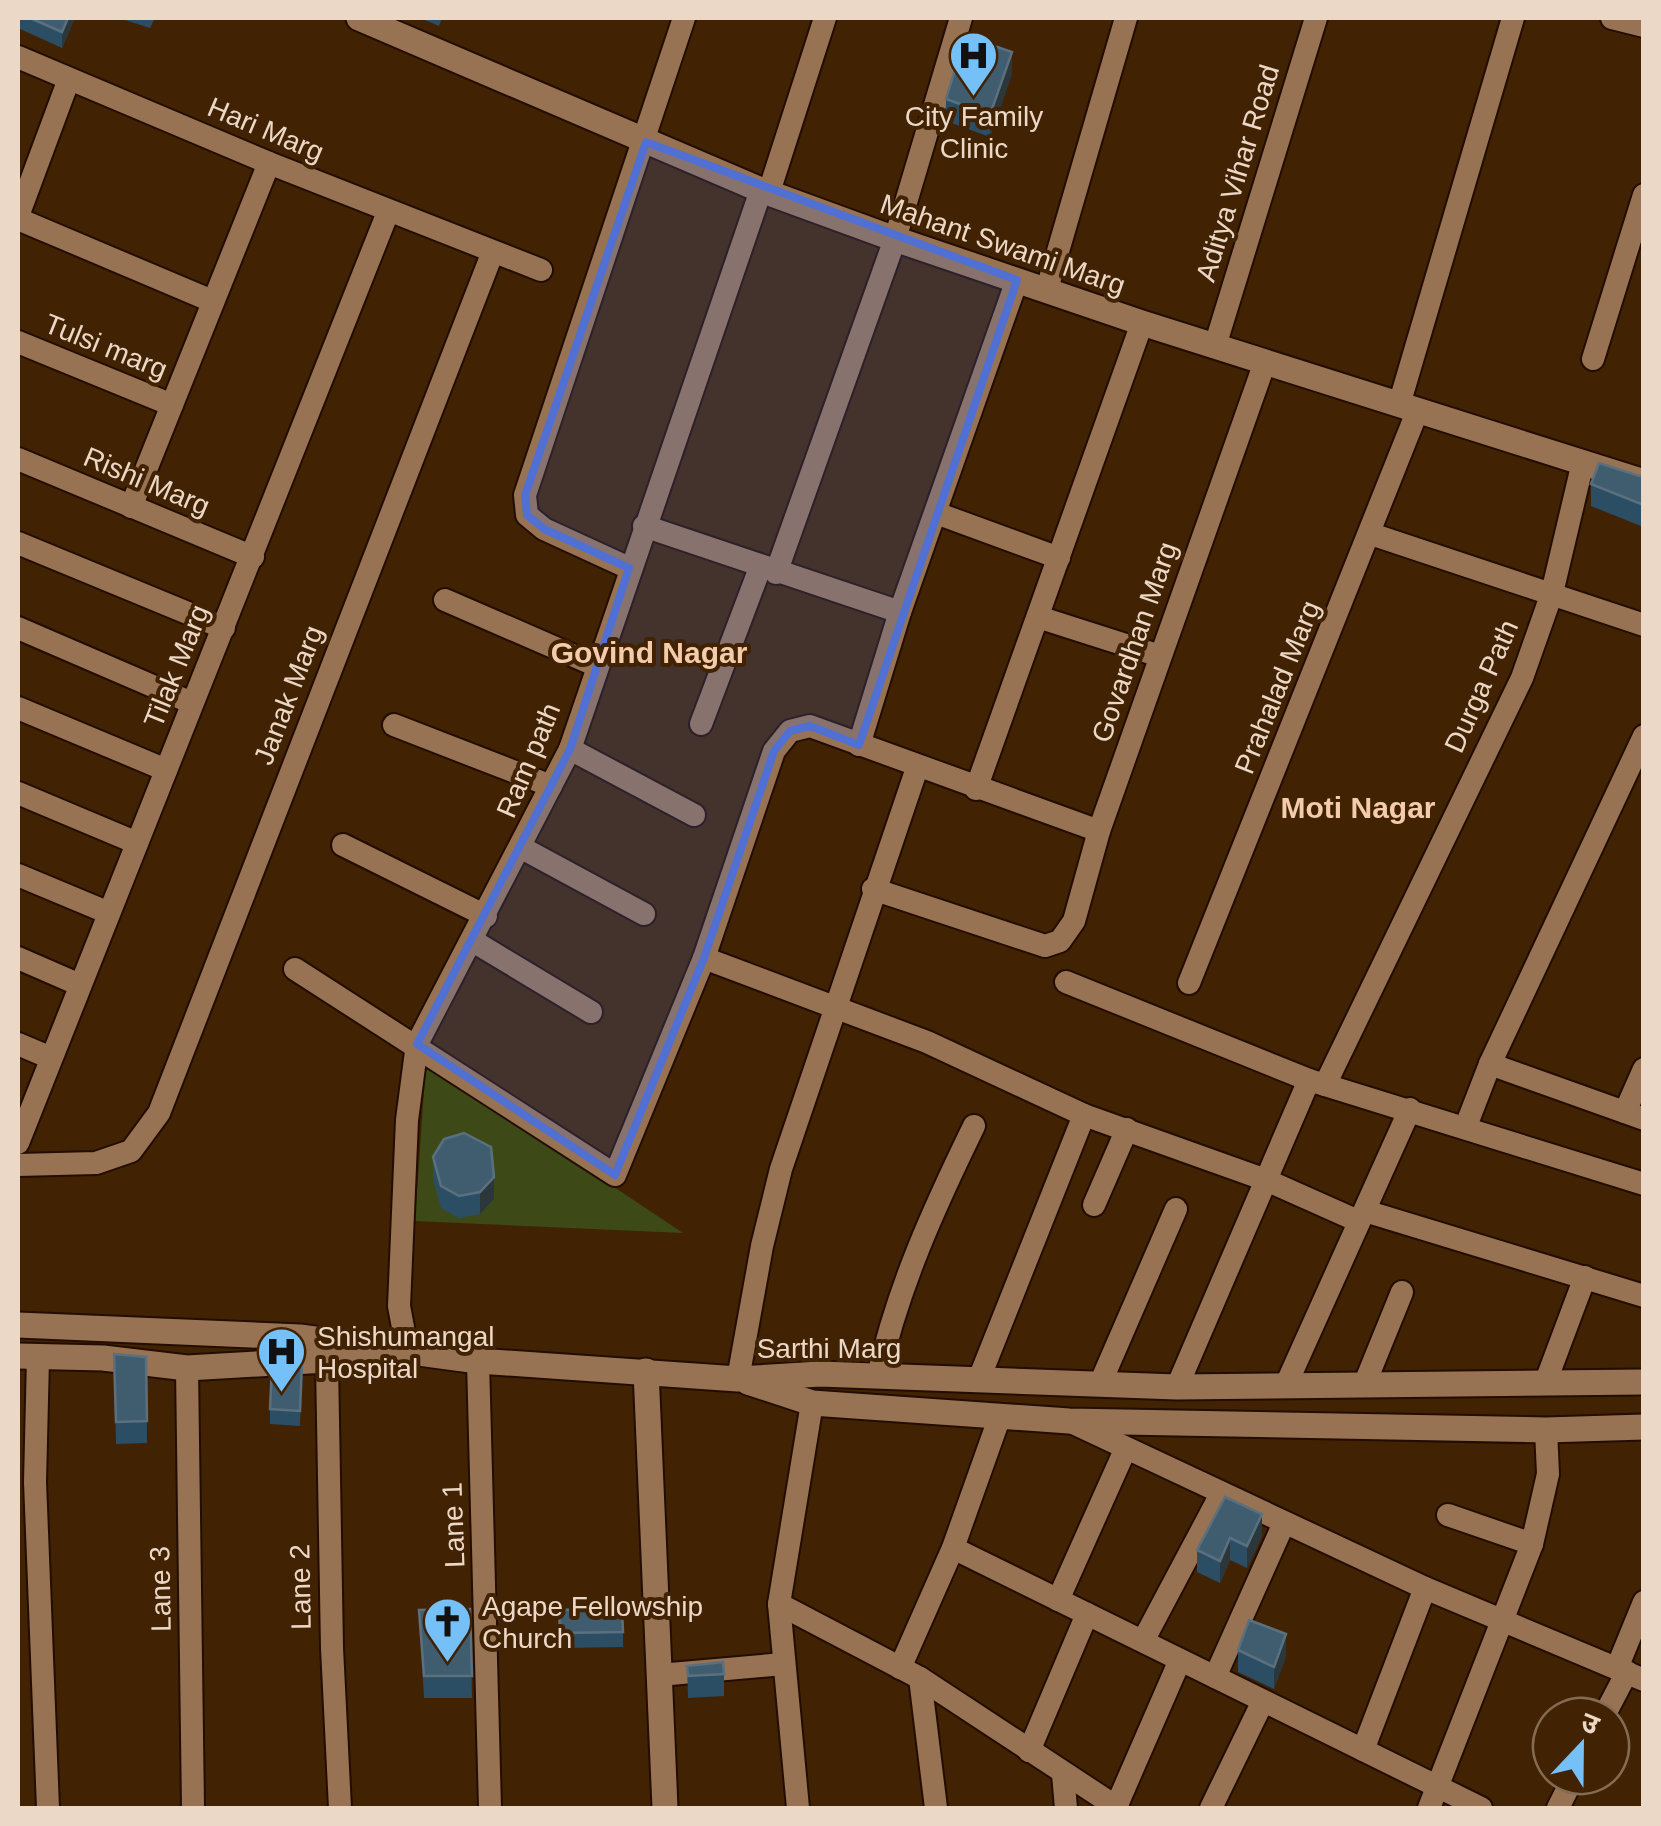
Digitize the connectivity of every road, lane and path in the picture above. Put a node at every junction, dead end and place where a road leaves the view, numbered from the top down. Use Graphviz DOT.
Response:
graph roads {
  1 [pos="359,18"];
  2 [pos="684,18"];
  3 [pos="825,18"];
  4 [pos="961,18"];
  5 [pos="1126,18"];
  6 [pos="1316,18"];
  7 [pos="1513,18"];
  8 [pos="1612,18"];
  9 [pos="1644,26"];
  10 [pos="18,57"];
  11 [pos="69,79"];
  12 [pos="646,142"];
  13 [pos="269,164"];
  14 [pos="765,191"];
  15 [pos="1644,195"];
  16 [pos="388,212"];
  17 [pos="18,218"];
  18 [pos="895,239"];
  19 [pos="492,254"];
  20 [pos="541,270"];
  21 [pos="1017,280"];
  22 [pos="1047,289"];
  23 [pos="212,302"];
  24 [pos="1142,324"];
  25 [pos="18,342"];
  26 [pos="1215,346"];
  27 [pos="1593,359"];
  28 [pos="1265,362"];
  29 [pos="172,405"];
  30 [pos="1408,409"];
  31 [pos="18,460"];
  32 [pos="1583,462"];
  33 [pos="1644,482"];
  34 [pos="131,507"];
  35 [pos="936,512"];
  36 [pos="644,526"];
  37 [pos="1371,534"];
  38 [pos="18,542"];
  39 [pos="253,557"];
  40 [pos="1059,558"];
  41 [pos="629,568"];
  42 [pos="768,570"];
  43 [pos="1552,593"];
  44 [pos="445,600"];
  45 [pos="900,612"];
  46 [pos="1038,616"];
  47 [pos="1644,625"];
  48 [pos="18,628"];
  49 [pos="224,628"];
  50 [pos="1160,656"];
  51 [pos="597,666"];
  52 [pos="192,704"];
  53 [pos="18,708"];
  54 [pos="701,724"];
  55 [pos="394,725"];
  56 [pos="1644,736"];
  57 [pos="859,745"];
  58 [pos="570,748"];
  59 [pos="917,768"];
  60 [pos="166,770"];
  61 [pos="551,786"];
  62 [pos="976,789"];
  63 [pos="18,793"];
  64 [pos="694,815"];
  65 [pos="1099,831"];
  66 [pos="137,843"];
  67 [pos="344,845"];
  68 [pos="522,848"];
  69 [pos="18,875"];
  70 [pos="873,889"];
  71 [pos="108,913"];
  72 [pos="644,914"];
  73 [pos="486,916"];
  74 [pos="473,941"];
  75 [pos="18,958"];
  76 [pos="704,958"];
  77 [pos="295,969"];
  78 [pos="1066,982"];
  79 [pos="1189,984"];
  80 [pos="80,985"];
  81 [pos="834,1006"];
  82 [pos="591,1012"];
  83 [pos="18,1044"];
  84 [pos="416,1044"];
  85 [pos="50,1058"];
  86 [pos="1490,1064"];
  87 [pos="1644,1070"];
  88 [pos="1312,1088"];
  89 [pos="1410,1109"];
  90 [pos="1084,1115"];
  91 [pos="1634,1116"];
  92 [pos="974,1126"];
  93 [pos="1466,1126"];
  94 [pos="1127,1129"];
  95 [pos="18,1143"];
  96 [pos="18,1165"];
  97 [pos="1266,1180"];
  98 [pos="1644,1184"];
  99 [pos="1094,1205"];
  100 [pos="1176,1209"];
  101 [pos="1362,1216"];
  102 [pos="1584,1277"];
  103 [pos="1402,1292"];
  104 [pos="1644,1296"];
  105 [pos="18,1326"];
  106 [pos="186,1334"];
  107 [pos="408,1354"];
  108 [pos="28,1357"];
  109 [pos="478,1361"];
  110 [pos="327,1364"];
  111 [pos="187,1368"];
  112 [pos="646,1371"];
  113 [pos="878,1376"];
  114 [pos="738,1379"];
  115 [pos="979,1379"];
  116 [pos="1546,1381"];
  117 [pos="1644,1382"];
  118 [pos="1364,1383"];
  119 [pos="1100,1384"];
  120 [pos="1286,1384"];
  121 [pos="1182,1386"];
  122 [pos="812,1403"];
  123 [pos="1000,1416"];
  124 [pos="1069,1421"];
  125 [pos="1178,1423"];
  126 [pos="1644,1427"];
  127 [pos="1546,1430"];
  128 [pos="1125,1450"];
  129 [pos="26,1481"];
  130 [pos="1221,1494"];
  131 [pos="1448,1515"];
  132 [pos="1284,1523"];
  133 [pos="1532,1544"];
  134 [pos="953,1548"];
  135 [pos="28,1567"];
  136 [pos="1425,1588"];
  137 [pos="1058,1600"];
  138 [pos="1644,1602"];
  139 [pos="779,1604"];
  140 [pos="1087,1614"];
  141 [pos="1500,1621"];
  142 [pos="1143,1642"];
  143 [pos="1180,1660"];
  144 [pos="782,1664"];
  145 [pos="910,1673"];
  146 [pos="1629,1674"];
  147 [pos="660,1675"];
  148 [pos="1215,1677"];
  149 [pos="1616,1696"];
  150 [pos="1263,1700"];
  151 [pos="1363,1750"];
  152 [pos="1029,1751"];
  153 [pos="1063,1774"];
  154 [pos="1434,1798"];
  155 [pos="48,1808"];
  156 [pos="193,1808"];
  157 [pos="340,1808"];
  158 [pos="490,1808"];
  159 [pos="664,1808"];
  160 [pos="798,1808"];
  161 [pos="936,1808"];
  162 [pos="1066,1808"];
  163 [pos="1117,1808"];
  164 [pos="1212,1808"];
  165 [pos="1481,1808"];
  1 -- 12 [label="street, Mahant Swami Marg"];
  2 -- 12 [label="street"];
  3 -- 14 [label="street, Ram path"];
  4 -- 18 [label="street"];
  5 -- 22 [label="street"];
  6 -- 26 [label="street, Aditya Vihar Road"];
  7 -- 30 [label="street, Prahalad Marg"];
  8 -- 9 [label="street"];
  10 -- 11 [label="street, Hari Marg"];
  11 -- 13 [label="street, Hari Marg"];
  11 -- 17 [label="street"];
  12 -- 14 [label="street, Mahant Swami Marg"];
  12 -- 41 [label="street"];
  13 -- 16 [label="street, Hari Marg"];
  13 -- 23 [label="street"];
  14 -- 18 [label="street, Mahant Swami Marg"];
  14 -- 36 [label="street, Ram path"];
  15 -- 27 [label="street"];
  16 -- 19 [label="street, Hari Marg"];
  16 -- 39 [label="street, Tilak Marg"];
  17 -- 23 [label="street"];
  18 -- 21 [label="street, Mahant Swami Marg"];
  18 -- 42 [label="street"];
  19 -- 20 [label="street, Hari Marg"];
  19 -- 96 [label="street, Janak Marg"];
  21 -- 22 [label="street, Mahant Swami Marg"];
  21 -- 35 [label="street"];
  22 -- 24 [label="street, Mahant Swami Marg"];
  23 -- 29 [label="street"];
  24 -- 26 [label="street, Mahant Swami Marg"];
  24 -- 40 [label="street"];
  25 -- 29 [label="street, Tulsi marg"];
  26 -- 28 [label="street, Mahant Swami Marg"];
  28 -- 30 [label="street, Mahant Swami Marg"];
  28 -- 50 [label="street, Govardhan Marg"];
  29 -- 34 [label="street"];
  30 -- 32 [label="street, Mahant Swami Marg"];
  30 -- 37 [label="street, Prahalad Marg"];
  31 -- 34 [label="street, Rishi Marg"];
  32 -- 33 [label="street, Mahant Swami Marg"];
  32 -- 43 [label="street, Durga Path"];
  34 -- 39 [label="street, Rishi Marg"];
  35 -- 40 [label="street"];
  35 -- 45 [label="street"];
  36 -- 41 [label="street, Ram path"];
  36 -- 42 [label="street"];
  37 -- 43 [label="street"];
  37 -- 79 [label="street, Prahalad Marg"];
  38 -- 49 [label="street"];
  39 -- 49 [label="street, Tilak Marg"];
  40 -- 46 [label="street"];
  41 -- 51 [label="street, Ram path"];
  42 -- 45 [label="street"];
  42 -- 54 [label="street"];
  43 -- 47 [label="street"];
  43 -- 88 [label="street, Durga Path"];
  44 -- 51 [label="street"];
  45 -- 57 [label="street"];
  46 -- 50 [label="street"];
  46 -- 62 [label="street"];
  48 -- 52 [label="street"];
  49 -- 52 [label="street, Tilak Marg"];
  50 -- 65 [label="street, Govardhan Marg"];
  51 -- 58 [label="street, Ram path"];
  52 -- 60 [label="street, Tilak Marg"];
  53 -- 60 [label="street"];
  55 -- 61 [label="street"];
  56 -- 86 [label="street"];
  57 -- 59 [label="street"];
  57 -- 76 [label="street"];
  58 -- 61 [label="street, Ram path"];
  58 -- 64 [label="street"];
  59 -- 62 [label="street"];
  59 -- 70 [label="street"];
  60 -- 66 [label="street, Tilak Marg"];
  61 -- 68 [label="street, Ram path"];
  62 -- 65 [label="street"];
  63 -- 66 [label="street"];
  65 -- 70 [label="street, Govardhan Marg"];
  66 -- 71 [label="street, Tilak Marg"];
  67 -- 73 [label="street"];
  68 -- 72 [label="street"];
  68 -- 73 [label="street, Ram path"];
  69 -- 71 [label="street"];
  70 -- 81 [label="street"];
  71 -- 80 [label="street, Tilak Marg"];
  73 -- 74 [label="street, Ram path"];
  74 -- 82 [label="street"];
  74 -- 84 [label="street, Ram path"];
  75 -- 80 [label="street"];
  76 -- 81 [label="street"];
  76 -- 84 [label="street"];
  77 -- 84 [label="street"];
  78 -- 88 [label="street"];
  80 -- 85 [label="street, Tilak Marg"];
  81 -- 90 [label="street"];
  81 -- 114 [label="street"];
  83 -- 85 [label="street"];
  84 -- 107 [label="street, Ram path"];
  85 -- 95 [label="street, Tilak Marg"];
  86 -- 91 [label="street"];
  86 -- 93 [label="street"];
  87 -- 91 [label="street"];
  88 -- 89 [label="street"];
  88 -- 97 [label="street, Durga Path"];
  89 -- 93 [label="street"];
  89 -- 101 [label="street"];
  90 -- 94 [label="street"];
  90 -- 115 [label="street"];
  92 -- 113 [label="street"];
  93 -- 98 [label="street"];
  94 -- 97 [label="street"];
  94 -- 99 [label="street"];
  97 -- 101 [label="street"];
  97 -- 121 [label="street, Durga Path"];
  100 -- 119 [label="street"];
  101 -- 102 [label="street"];
  101 -- 120 [label="street"];
  102 -- 104 [label="street"];
  102 -- 116 [label="street"];
  103 -- 118 [label="street"];
  105 -- 106 [label="street, Sarthi Marg"];
  106 -- 107 [label="street, Sarthi Marg"];
  106 -- 111 [label="street"];
  107 -- 109 [label="street, Sarthi Marg"];
  107 -- 110 [label="street"];
  108 -- 111 [label="street"];
  108 -- 129 [label="street"];
  109 -- 112 [label="street, Sarthi Marg"];
  109 -- 158 [label="street, Lane 1"];
  110 -- 111 [label="street"];
  110 -- 157 [label="street, Lane 2"];
  111 -- 156 [label="street, Lane 3"];
  112 -- 114 [label="street, Sarthi Marg"];
  112 -- 147 [label="street"];
  113 -- 114 [label="street, Sarthi Marg"];
  113 -- 115 [label="street, Sarthi Marg"];
  114 -- 122 [label="street"];
  115 -- 119 [label="street, Sarthi Marg"];
  116 -- 117 [label="street, Sarthi Marg"];
  116 -- 118 [label="street, Sarthi Marg"];
  118 -- 120 [label="street, Sarthi Marg"];
  119 -- 121 [label="street, Sarthi Marg"];
  120 -- 121 [label="street, Sarthi Marg"];
  121 -- 125 [label="street"];
  122 -- 123 [label="street"];
  122 -- 139 [label="street"];
  123 -- 124 [label="street"];
  123 -- 134 [label="street"];
  124 -- 125 [label="street"];
  124 -- 128 [label="street"];
  125 -- 127 [label="street"];
  126 -- 127 [label="street"];
  127 -- 133 [label="street"];
  128 -- 130 [label="street"];
  128 -- 137 [label="street"];
  129 -- 135 [label="street"];
  130 -- 132 [label="street"];
  130 -- 142 [label="street"];
  131 -- 133 [label="street"];
  132 -- 136 [label="street"];
  132 -- 148 [label="street"];
  133 -- 141 [label="street"];
  134 -- 137 [label="street"];
  134 -- 145 [label="street"];
  135 -- 155 [label="street"];
  136 -- 141 [label="street"];
  136 -- 151 [label="street"];
  137 -- 140 [label="street"];
  138 -- 146 [label="street"];
  139 -- 144 [label="street"];
  139 -- 145 [label="street"];
  140 -- 142 [label="street"];
  140 -- 152 [label="street"];
  141 -- 146 [label="street"];
  141 -- 154 [label="street"];
  142 -- 143 [label="street"];
  143 -- 148 [label="street"];
  143 -- 163 [label="street"];
  144 -- 147 [label="street"];
  144 -- 160 [label="street"];
  145 -- 152 [label="street"];
  145 -- 161 [label="street"];
  146 -- 149 [label="street"];
  147 -- 159 [label="street"];
  148 -- 150 [label="street"];
  150 -- 151 [label="street"];
  150 -- 164 [label="street"];
  151 -- 154 [label="street"];
  152 -- 153 [label="street"];
  153 -- 162 [label="street"];
  153 -- 163 [label="street"];
  154 -- 165 [label="street"];
}
